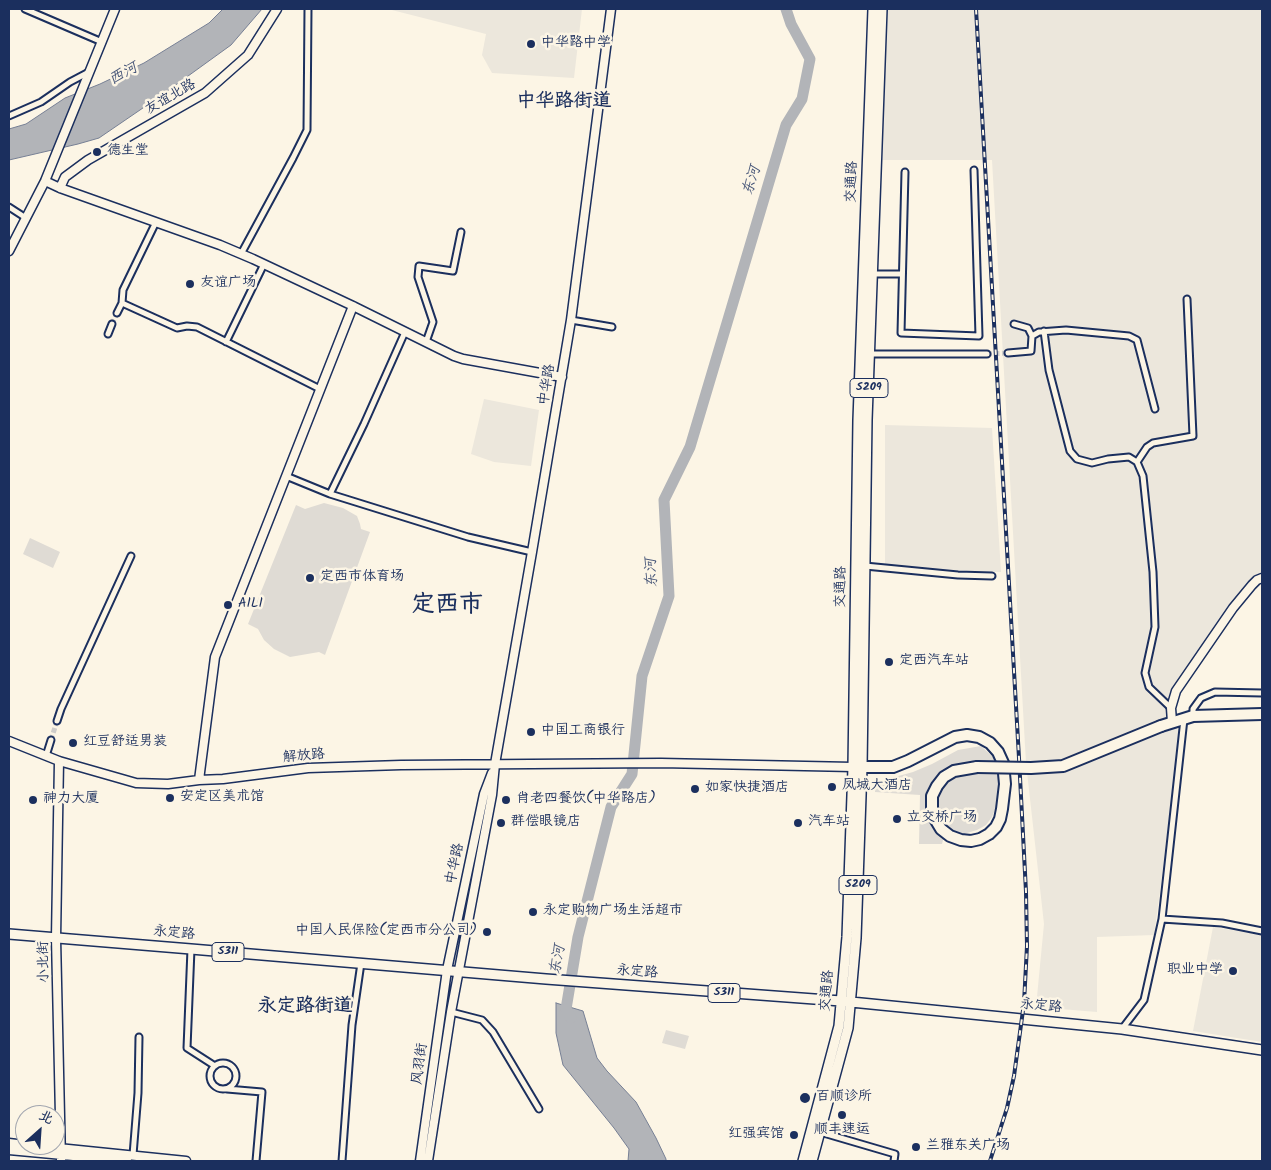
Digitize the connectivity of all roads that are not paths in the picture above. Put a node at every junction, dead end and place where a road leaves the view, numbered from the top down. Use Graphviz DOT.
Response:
graph roads {
  1 [pos="25,9"];
  2 [pos="115,9"];
  3 [pos="277,9"];
  4 [pos="308,9"];
  5 [pos="611,9"];
  6 [pos="874,9"];
  7 [pos="882,9"];
  8 [pos="102,42"];
  9 [pos="90,72"];
  10 [pos="9,116"];
  11 [pos="974,170"];
  12 [pos="905,172"];
  13 [pos="45,181"];
  14 [pos="60,188"];
  15 [pos="9,207"];
  16 [pos="26,218"];
  17 [pos="156,222"];
  18 [pos="460,232"];
  19 [pos="9,251"];
  20 [pos="240,254"];
  21 [pos="264,264"];
  22 [pos="873,274"];
  23 [pos="902,274"];
  24 [pos="1187,299"];
  25 [pos="122,303"];
  26 [pos="353,306"];
  27 [pos="117,313"];
  28 [pos="571,320"];
  29 [pos="112,324"];
  30 [pos="1014,324"];
  31 [pos="612,327"];
  32 [pos="1044,331"];
  33 [pos="405,332"];
  34 [pos="108,334"];
  35 [pos="1032,336"];
  36 [pos="226,342"];
  37 [pos="426,342"];
  38 [pos="1008,353"];
  39 [pos="870,354"];
  40 [pos="987,354"];
  41 [pos="562,377"];
  42 [pos="320,389"];
  43 [pos="1155,409"];
  44 [pos="1137,462"];
  45 [pos="286,476"];
  46 [pos="330,494"];
  47 [pos="532,552"];
  48 [pos="131,556"];
  49 [pos="865,566"];
  50 [pos="992,576"];
  51 [pos="1262,578"];
  52 [pos="1262,693"];
  53 [pos="1171,708"];
  54 [pos="1262,714"];
  55 [pos="1236,715"];
  56 [pos="1188,718"];
  57 [pos="57,722"];
  58 [pos="1172,722"];
  59 [pos="1262,722"];
  60 [pos="51,740"];
  61 [pos="9,741"];
  62 [pos="46,756"];
  63 [pos="59,761"];
  64 [pos="495,764"];
  65 [pos="857,767"];
  66 [pos="199,780"];
  67 [pos="1162,919"];
  68 [pos="1262,931"];
  69 [pos="9,934"];
  70 [pos="56,938"];
  71 [pos="191,949"];
  72 [pos="361,963"];
  73 [pos="447,970"];
  74 [pos="459,972"];
  75 [pos="846,1002"];
  76 [pos="451,1012"];
  77 [pos="1122,1029"];
  78 [pos="139,1037"];
  79 [pos="1262,1050"];
  80 [pos="215,1066"];
  81 [pos="227,1089"];
  82 [pos="60,1105"];
  83 [pos="539,1109"];
  84 [pos="820,1132"];
  85 [pos="61,1155"];
  86 [pos="130,1158"];
  87 [pos="186,1161"];
  88 [pos="256,1161"];
  89 [pos="342,1161"];
  90 [pos="420,1161"];
  91 [pos="428,1161"];
  92 [pos="803,1161"];
  93 [pos="812,1161"];
  94 [pos="894,1161"];
  1 -- 8 [label="street"];
  2 -- 8 [label="street"];
  3 -- 14 [label="street, 友谊北路"];
  4 -- 20 [label="street"];
  5 -- 28 [label="street, 中华路"];
  6 -- 65 [label="main road, 交通路 / S209"];
  7 -- 22 [label="main road, 交通路 / S209"];
  8 -- 9 [label="street"];
  9 -- 10 [label="street"];
  9 -- 13 [label="street"];
  11 -- 23 [label="street"];
  12 -- 23 [label="street"];
  13 -- 14 [label="street"];
  13 -- 16 [label="street"];
  14 -- 17 [label="street"];
  15 -- 16 [label="street"];
  16 -- 19 [label="street"];
  17 -- 20 [label="street"];
  17 -- 25 [label="street"];
  18 -- 37 [label="street"];
  20 -- 21 [label="street"];
  21 -- 26 [label="street"];
  21 -- 36 [label="street"];
  22 -- 23 [label="street"];
  22 -- 39 [label="main road, 交通路 / S209"];
  24 -- 44 [label="street"];
  25 -- 27 [label="street"];
  25 -- 36 [label="street"];
  26 -- 33 [label="street"];
  26 -- 42 [label="street"];
  28 -- 31 [label="street"];
  28 -- 41 [label="street, 中华路"];
  29 -- 34 [label="street"];
  30 -- 35 [label="street"];
  32 -- 35 [label="street"];
  32 -- 43 [label="street"];
  32 -- 44 [label="street"];
  33 -- 37 [label="street"];
  33 -- 46 [label="street"];
  35 -- 38 [label="street"];
  36 -- 42 [label="street"];
  37 -- 41 [label="street"];
  39 -- 40 [label="street"];
  39 -- 49 [label="main road, 交通路 / S209"];
  41 -- 47 [label="street, 中华路"];
  42 -- 45 [label="street"];
  44 -- 53 [label="street"];
  45 -- 46 [label="street"];
  45 -- 66 [label="street"];
  46 -- 47 [label="street"];
  47 -- 64 [label="street, 中华路"];
  48 -- 57 [label="street"];
  49 -- 50 [label="street"];
  49 -- 65 [label="main road, 交通路 / S209"];
  51 -- 53 [label="street"];
  52 -- 56 [label="street"];
  53 -- 58 [label="street"];
  54 -- 55 [label="highway"];
  55 -- 56 [label="highway"];
  55 -- 59 [label="highway"];
  56 -- 58 [label="highway"];
  56 -- 67 [label="street"];
  58 -- 65 [label="highway, bridge"];
  60 -- 62 [label="street"];
  61 -- 62 [label="street, 解放路"];
  62 -- 63 [label="street, 解放路"];
  63 -- 66 [label="street, 解放路"];
  63 -- 70 [label="street, 小北街"];
  64 -- 65 [label="street, 解放路"];
  64 -- 66 [label="street, 解放路"];
  64 -- 73 [label="street, 中华路"];
  64 -- 74 [label="street, 中华路"];
  65 -- 75 [label="main road, 交通路 / S209"];
  67 -- 68 [label="street"];
  67 -- 77 [label="street"];
  69 -- 70 [label="main road, 永定路 / S311"];
  70 -- 71 [label="main road, 永定路 / S311"];
  70 -- 82 [label="street, 小北街"];
  71 -- 72 [label="main road, 永定路 / S311"];
  71 -- 80 [label="street"];
  72 -- 73 [label="main road, 永定路 / S311"];
  72 -- 89 [label="street"];
  73 -- 74 [label="main road, 永定路 / S311"];
  73 -- 90 [label="street, 风羽街"];
  74 -- 75 [label="main road, 永定路 / S311"];
  74 -- 76 [label="street, 风羽街"];
  75 -- 77 [label="main road, 永定路"];
  75 -- 84 [label="main road, 交通路 / S209"];
  75 -- 92 [label="main road, 交通路 / S209"];
  76 -- 83 [label="street"];
  76 -- 91 [label="street, 风羽街"];
  77 -- 79 [label="main road, 永定路"];
  78 -- 86 [label="street"];
  80 -- 81 [label="street"];
  80 -- 81 [label="street"];
  81 -- 88 [label="street"];
  84 -- 93 [label="main road, 交通路 / S209"];
  84 -- 94 [label="street"];
  85 -- 86 [label="street"];
  86 -- 87 [label="street"];
}
